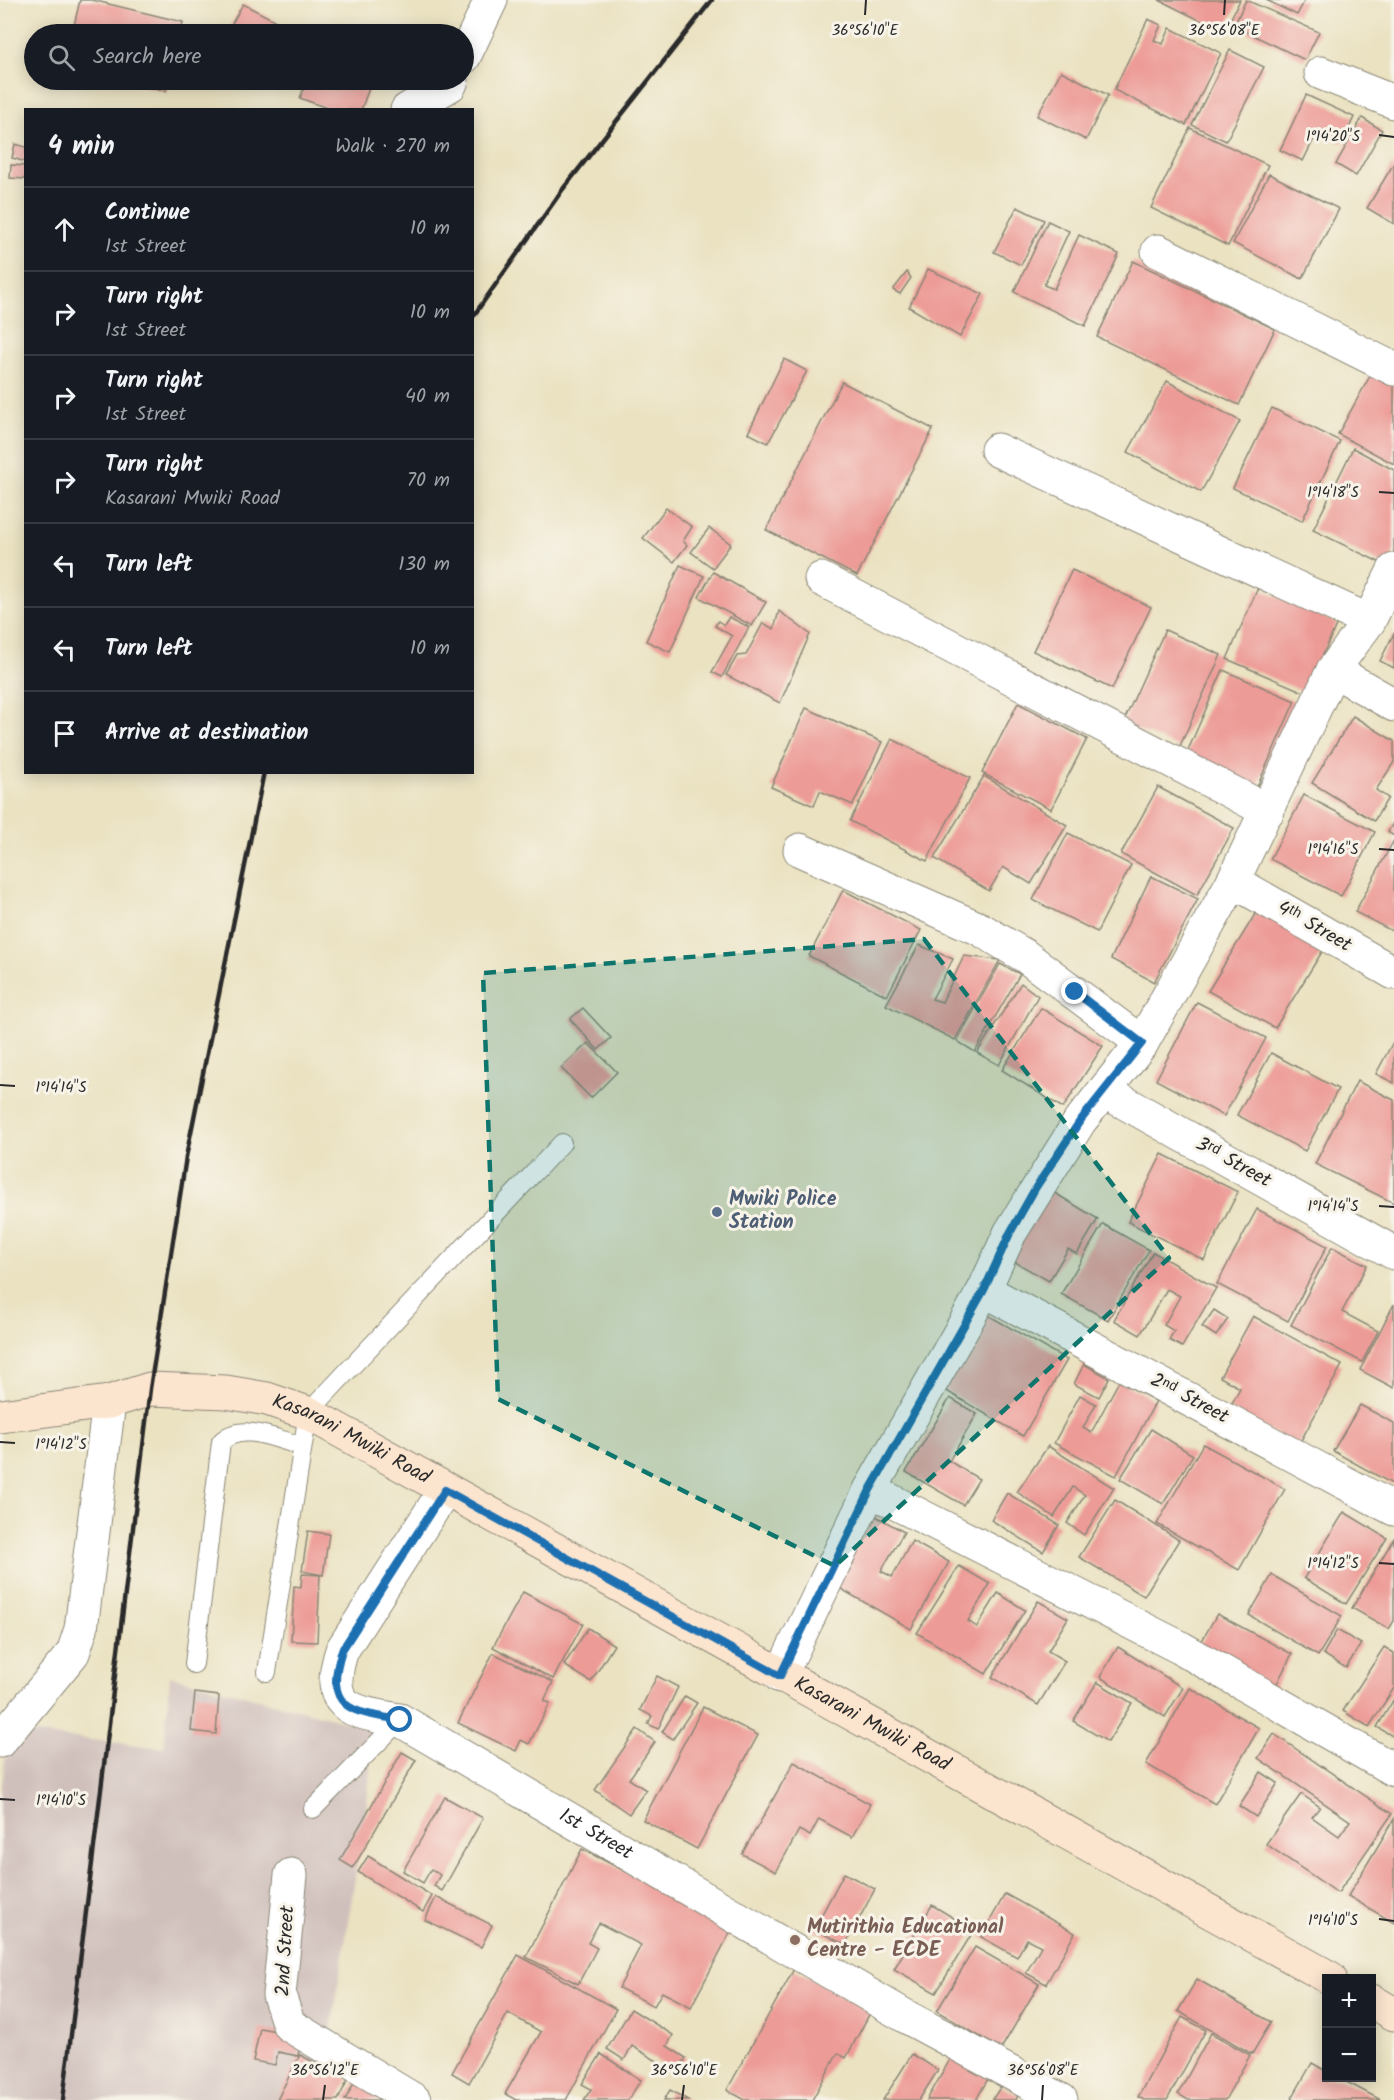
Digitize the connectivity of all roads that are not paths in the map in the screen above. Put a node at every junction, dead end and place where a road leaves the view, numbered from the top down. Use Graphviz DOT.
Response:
graph roads {
  1 [pos="491,0"];
  2 [pos="474,36"];
  3 [pos="1322,73"];
  4 [pos="441,90"];
  5 [pos="1394,102"];
  6 [pos="410,108"];
  7 [pos="1158,251"];
  8 [pos="1394,369"];
  9 [pos="997,450"];
  10 [pos="1394,570"];
  11 [pos="821,579"];
  12 [pos="1369,621"];
  13 [pos="1333,670"];
  14 [pos="1394,705"];
  15 [pos="1268,812"];
  16 [pos="800,850"];
  17 [pos="1233,881"];
  18 [pos="1394,973"];
  19 [pos="1142,1043"];
  20 [pos="1104,1091"];
  21 [pos="562,1143"];
  22 [pos="1394,1252"];
  23 [pos="984,1290"];
  24 [pos="109,1402"];
  25 [pos="2,1413"];
  26 [pos="308,1413"];
  27 [pos="302,1446"];
  28 [pos="445,1490"];
  29 [pos="870,1490"];
  30 [pos="1394,1509"];
  31 [pos="194,1664"];
  32 [pos="267,1672"];
  33 [pos="780,1676"];
  34 [pos="400,1720"];
  35 [pos="0,1741"];
  36 [pos="1394,1770"];
  37 [pos="313,1809"];
  38 [pos="291,1875"];
  39 [pos="1323,1974"];
  40 [pos="1376,2004"];
  41 [pos="1394,2014"];
  42 [pos="414,2100"];
  43 [pos="1060,2100"];
  1 -- 2 [label="street"];
  3 -- 5 [label="street"];
  4 -- 6 [label="street"];
  7 -- 8 [label="street"];
  9 -- 12 [label="street"];
  10 -- 12 [label="street"];
  11 -- 15 [label="street"];
  12 -- 13 [label="street"];
  13 -- 14 [label="street"];
  13 -- 15 [label="street"];
  15 -- 17 [label="street"];
  16 -- 19 [label="street"];
  17 -- 18 [label="street, 4ᵗʰ Street"];
  17 -- 19 [label="street"];
  19 -- 20 [label="street"];
  20 -- 22 [label="street, 3ʳᵈ Street"];
  20 -- 23 [label="street"];
  21 -- 26 [label="lane"];
  23 -- 29 [label="street"];
  23 -- 30 [label="street, 2ⁿᵈ Street"];
  24 -- 25 [label="main road, Kasarani Mwiki Road"];
  24 -- 26 [label="main road, Kasarani Mwiki Road"];
  24 -- 35 [label="street"];
  26 -- 27 [label="lane"];
  26 -- 28 [label="main road, Kasarani Mwiki Road"];
  27 -- 31 [label="lane"];
  27 -- 32 [label="lane"];
  28 -- 33 [label="main road, Kasarani Mwiki Road"];
  28 -- 34 [label="street, 1st Street"];
  29 -- 33 [label="street"];
  29 -- 36 [label="street"];
  33 -- 39 [label="main road, Kasarani Mwiki Road"];
  34 -- 37 [label="lane"];
  34 -- 43 [label="street, 1st Street"];
  38 -- 42 [label="street, 2nd Street"];
  40 -- 41 [label="main road"];
}
